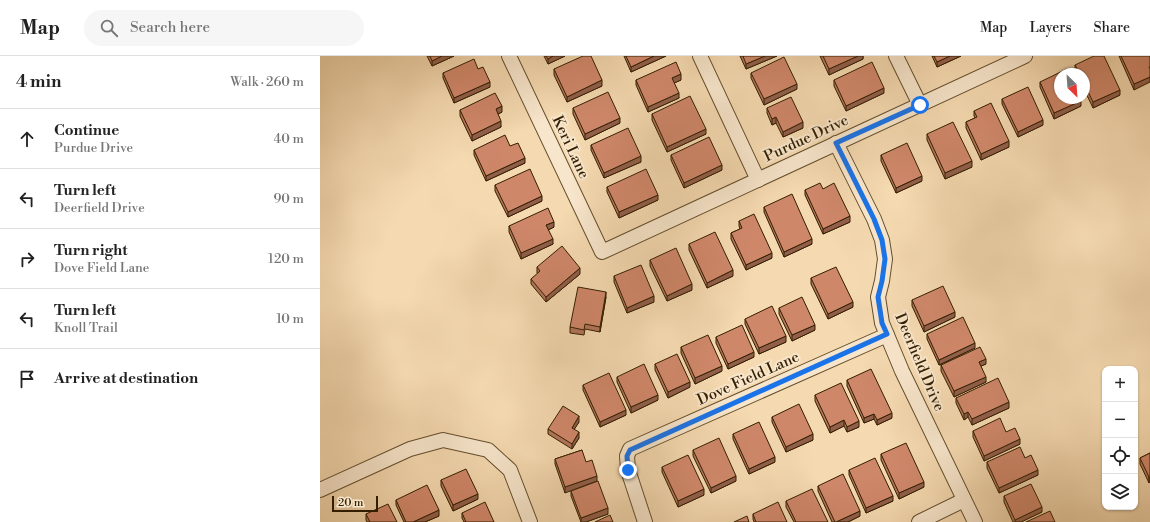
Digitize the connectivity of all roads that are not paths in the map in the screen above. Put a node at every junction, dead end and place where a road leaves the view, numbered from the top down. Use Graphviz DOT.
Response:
graph roads {
  1 [pos="509,56"];
  2 [pos="700,56"];
  3 [pos="896,56"];
  4 [pos="1026,56"];
  5 [pos="920,105"];
  6 [pos="836,143"];
  7 [pos="758,180"];
  8 [pos="602,252"];
  9 [pos="887,334"];
  10 [pos="320,490"];
  11 [pos="964,500"];
  12 [pos="530,522"];
  13 [pos="645,522"];
  14 [pos="919,522"];
  15 [pos="975,522"];
  1 -- 8 [label="street, Keri Lane"];
  2 -- 7 [label="street"];
  3 -- 5 [label="street"];
  4 -- 5 [label="street, Purdue Drive"];
  5 -- 6 [label="street, Purdue Drive"];
  6 -- 7 [label="street, Purdue Drive"];
  6 -- 9 [label="street, Deerfield Drive"];
  7 -- 8 [label="street, Purdue Drive"];
  9 -- 11 [label="street, Deerfield Drive"];
  9 -- 13 [label="street, Dove Field Lane"];
  10 -- 12 [label="street"];
  11 -- 14 [label="street"];
  11 -- 15 [label="street, Deerfield Drive"];
}
